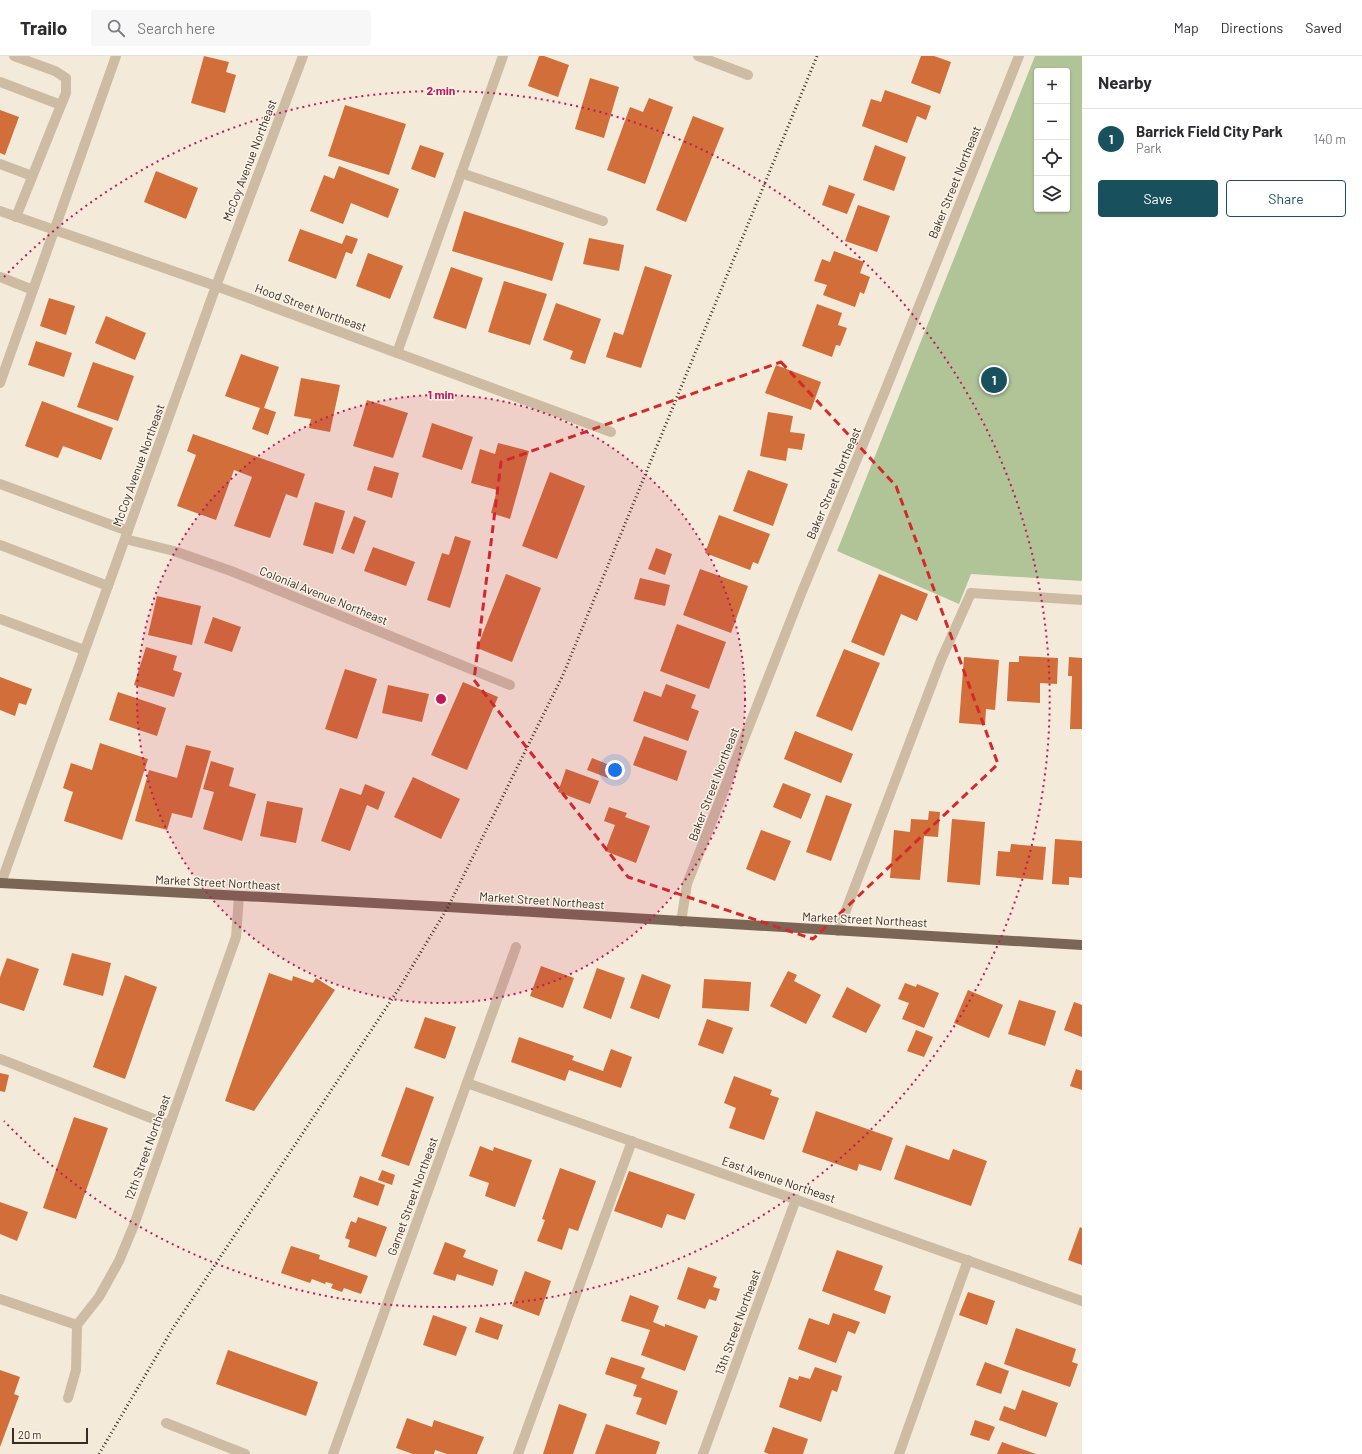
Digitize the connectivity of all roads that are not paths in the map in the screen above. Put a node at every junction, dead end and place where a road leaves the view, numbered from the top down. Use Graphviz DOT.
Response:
graph roads {
  1 [pos="14,56"];
  2 [pos="116,56"];
  3 [pos="303,56"];
  4 [pos="502,56"];
  5 [pos="698,56"];
  6 [pos="1019,56"];
  7 [pos="748,75"];
  8 [pos="0,82"];
  9 [pos="61,105"];
  10 [pos="0,164"];
  11 [pos="461,173"];
  12 [pos="32,176"];
  13 [pos="0,211"];
  14 [pos="16,217"];
  15 [pos="603,221"];
  16 [pos="55,230"];
  17 [pos="0,277"];
  18 [pos="216,286"];
  19 [pos="34,290"];
  20 [pos="397,353"];
  21 [pos="2,370"];
  22 [pos="0,383"];
  23 [pos="611,432"];
  24 [pos="0,484"];
  25 [pos="127,535"];
  26 [pos="0,545"];
  27 [pos="108,586"];
  28 [pos="1082,600"];
  29 [pos="0,619"];
  30 [pos="84,650"];
  31 [pos="510,685"];
  32 [pos="0,883"];
  33 [pos="239,897"];
  34 [pos="681,922"];
  35 [pos="838,931"];
  36 [pos="1082,945"];
  37 [pos="516,947"];
  38 [pos="0,1059"];
  39 [pos="466,1083"];
  40 [pos="169,1124"];
  41 [pos="632,1141"];
  42 [pos="796,1199"];
  43 [pos="968,1260"];
  44 [pos="0,1299"];
  45 [pos="1082,1301"];
  46 [pos="77,1325"];
  47 [pos="68,1398"];
  48 [pos="166,1423"];
  49 [pos="245,1454"];
  50 [pos="332,1454"];
  51 [pos="518,1454"];
  52 [pos="703,1454"];
  53 [pos="899,1454"];
  1 -- 9 [label="street"];
  2 -- 16 [label="street"];
  3 -- 18 [label="street, McCoy Avenue Northeast"];
  4 -- 11 [label="street"];
  5 -- 7 [label="street"];
  6 -- 34 [label="street, Baker Street Northeast"];
  8 -- 9 [label="street"];
  9 -- 12 [label="street"];
  10 -- 12 [label="street"];
  11 -- 15 [label="street"];
  11 -- 20 [label="street"];
  12 -- 14 [label="street"];
  13 -- 14 [label="street, Hood Street Northeast"];
  14 -- 16 [label="street, Hood Street Northeast"];
  16 -- 18 [label="street, Hood Street Northeast"];
  16 -- 19 [label="street"];
  17 -- 19 [label="street"];
  18 -- 20 [label="street, Hood Street Northeast"];
  18 -- 25 [label="street, McCoy Avenue Northeast"];
  19 -- 21 [label="street"];
  20 -- 23 [label="street, Hood Street Northeast"];
  21 -- 22 [label="street"];
  24 -- 25 [label="street, Colonial Avenue Northeast"];
  25 -- 27 [label="street, McCoy Avenue Northeast"];
  25 -- 31 [label="street, Colonial Avenue Northeast"];
  26 -- 27 [label="street"];
  27 -- 30 [label="street, McCoy Avenue Northeast"];
  28 -- 35 [label="street"];
  29 -- 30 [label="street"];
  30 -- 32 [label="street, McCoy Avenue Northeast"];
  32 -- 33 [label="main road, Market Street Northeast"];
  33 -- 34 [label="main road, Market Street Northeast"];
  33 -- 40 [label="street, 12th Street Northeast"];
  34 -- 35 [label="main road, Market Street Northeast"];
  35 -- 36 [label="main road, Market Street Northeast"];
  37 -- 39 [label="street, Garnet Street Northeast"];
  38 -- 40 [label="street"];
  39 -- 41 [label="street, East Avenue Northeast"];
  39 -- 50 [label="street, Garnet Street Northeast"];
  40 -- 46 [label="street, 12th Street Northeast"];
  41 -- 42 [label="street, East Avenue Northeast"];
  41 -- 51 [label="street"];
  42 -- 43 [label="street, East Avenue Northeast"];
  42 -- 52 [label="street, 13th Street Northeast"];
  43 -- 45 [label="street, East Avenue Northeast"];
  43 -- 53 [label="street"];
  44 -- 46 [label="street"];
  46 -- 47 [label="street"];
  48 -- 49 [label="street"];
}
